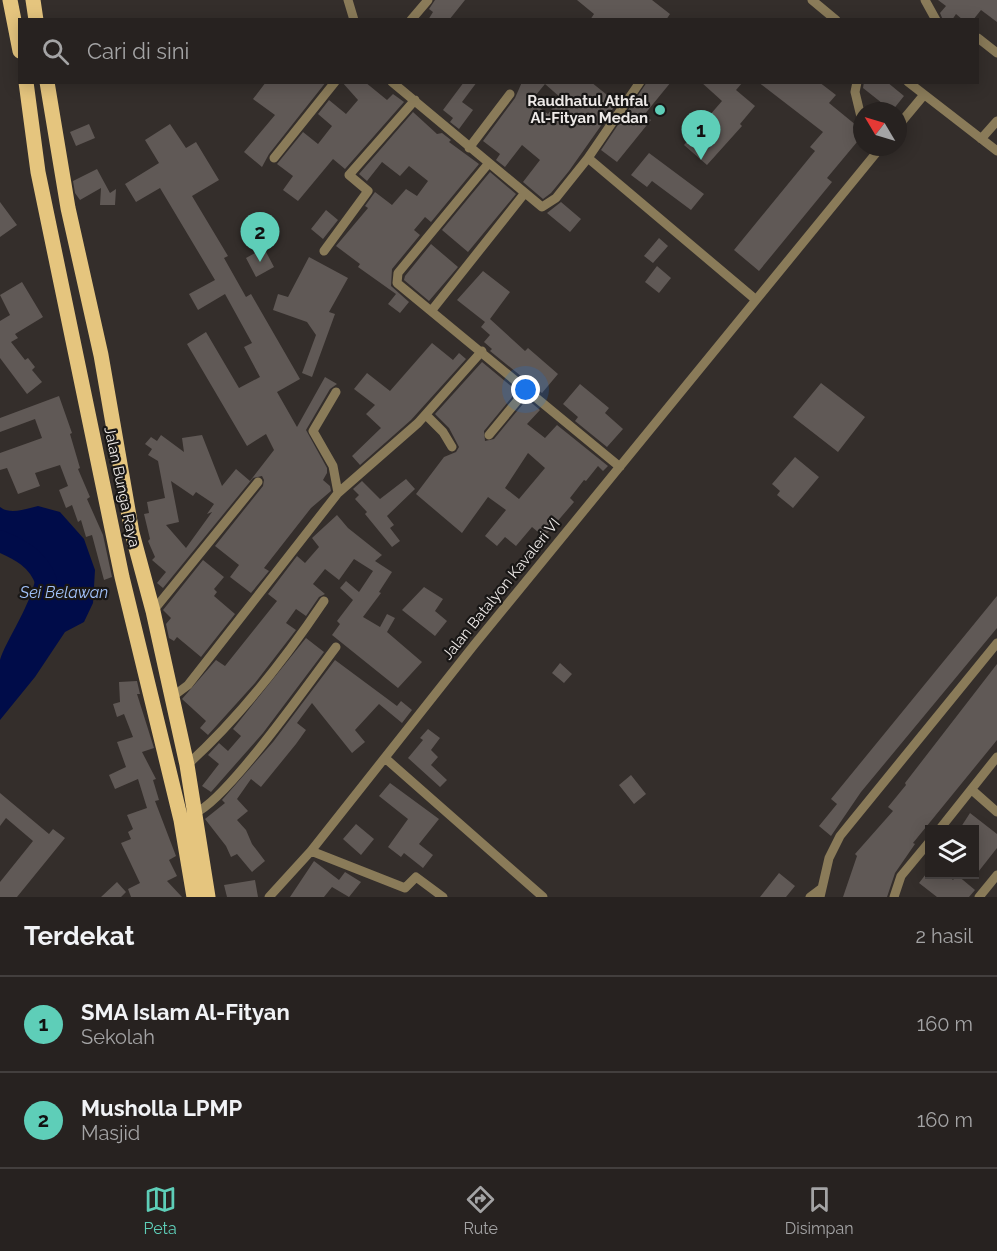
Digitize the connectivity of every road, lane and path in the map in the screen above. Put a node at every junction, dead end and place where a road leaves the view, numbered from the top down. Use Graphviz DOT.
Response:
graph roads {
  1 [pos="10,0"];
  2 [pos="33,0"];
  3 [pos="348,0"];
  4 [pos="428,0"];
  5 [pos="925,0"];
  6 [pos="817,1"];
  7 [pos="36,18"];
  8 [pos="353,18"];
  9 [pos="413,18"];
  10 [pos="834,18"];
  11 [pos="935,18"];
  12 [pos="979,39"];
  13 [pos="18,41"];
  14 [pos="997,53"];
  15 [pos="26,84"];
  16 [pos="47,84"];
  17 [pos="332,84"];
  18 [pos="395,84"];
  19 [pos="639,84"];
  20 [pos="857,84"];
  21 [pos="910,84"];
  22 [pos="510,94"];
  23 [pos="923,96"];
  24 [pos="415,100"];
  25 [pos="857,102"];
  26 [pos="907,115"];
  27 [pos="997,121"];
  28 [pos="981,139"];
  29 [pos="469,148"];
  30 [pos="997,151"];
  31 [pos="869,156"];
  32 [pos="274,158"];
  33 [pos="588,158"];
  34 [pos="488,164"];
  35 [pos="524,194"];
  36 [pos="324,251"];
  37 [pos="755,299"];
  38 [pos="432,310"];
  39 [pos="483,351"];
  40 [pos="527,389"];
  41 [pos="336,392"];
  42 [pos="426,415"];
  43 [pos="489,435"];
  44 [pos="452,447"];
  45 [pos="620,467"];
  46 [pos="258,482"];
  47 [pos="338,494"];
  48 [pos="324,601"];
  49 [pos="153,611"];
  50 [pos="997,643"];
  51 [pos="336,647"];
  52 [pos="171,697"];
  53 [pos="997,757"];
  54 [pos="386,758"];
  55 [pos="187,765"];
  56 [pos="972,790"];
  57 [pos="997,812"];
  58 [pos="195,813"];
  59 [pos="943,825"];
  60 [pos="925,847"];
  61 [pos="311,851"];
  62 [pos="997,875"];
  63 [pos="405,888"];
  64 [pos="821,892"];
  65 [pos="981,896"];
  66 [pos="194,897"];
  67 [pos="208,897"];
  68 [pos="269,897"];
  69 [pos="399,897"];
  70 [pos="443,897"];
  71 [pos="543,897"];
  72 [pos="810,897"];
  73 [pos="894,897"];
  1 -- 13 [label="main road"];
  2 -- 7 [label="main road"];
  3 -- 8 [label="street"];
  4 -- 9 [label="street"];
  5 -- 11 [label="street"];
  6 -- 10 [label="street"];
  12 -- 14 [label="street"];
  15 -- 66 [label="main road, Jalan Bunga Raya"];
  16 -- 49 [label="main road, Jalan Bunga Raya"];
  17 -- 32 [label="street"];
  18 -- 24 [label="street"];
  19 -- 33 [label="street"];
  20 -- 25 [label="street"];
  21 -- 23 [label="street"];
  22 -- 29 [label="street"];
  23 -- 26 [label="street"];
  23 -- 28 [label="street"];
  24 -- 29 [label="street"];
  24 -- 36 [label="street"];
  27 -- 28 [label="street"];
  28 -- 30 [label="street"];
  29 -- 34 [label="street"];
  31 -- 37 [label="street, Jalan Batalyon Kavaleri VI"];
  33 -- 35 [label="street"];
  33 -- 37 [label="street"];
  34 -- 35 [label="street"];
  34 -- 38 [label="street"];
  35 -- 38 [label="street"];
  37 -- 45 [label="street, Jalan Batalyon Kavaleri VI"];
  38 -- 39 [label="street"];
  39 -- 40 [label="street"];
  39 -- 42 [label="street"];
  40 -- 43 [label="street"];
  40 -- 45 [label="street"];
  41 -- 47 [label="street"];
  42 -- 44 [label="street"];
  42 -- 47 [label="street"];
  45 -- 54 [label="street, Jalan Batalyon Kavaleri VI"];
  46 -- 49 [label="street"];
  47 -- 52 [label="street"];
  48 -- 55 [label="street"];
  49 -- 52 [label="main road, Jalan Bunga Raya"];
  50 -- 64 [label="street"];
  51 -- 58 [label="street"];
  52 -- 55 [label="main road, Jalan Bunga Raya"];
  53 -- 56 [label="street"];
  54 -- 61 [label="street, Jalan Batalyon Kavaleri VI"];
  54 -- 71 [label="street"];
  55 -- 58 [label="main road, Jalan Bunga Raya"];
  56 -- 57 [label="street"];
  56 -- 59 [label="street"];
  58 -- 67 [label="main road, Jalan Bunga Raya"];
  60 -- 73 [label="street"];
  61 -- 63 [label="street"];
  61 -- 68 [label="street, Jalan Batalyon Kavaleri VI"];
  62 -- 65 [label="street"];
  63 -- 69 [label="street"];
  63 -- 70 [label="street"];
  64 -- 72 [label="street"];
}
